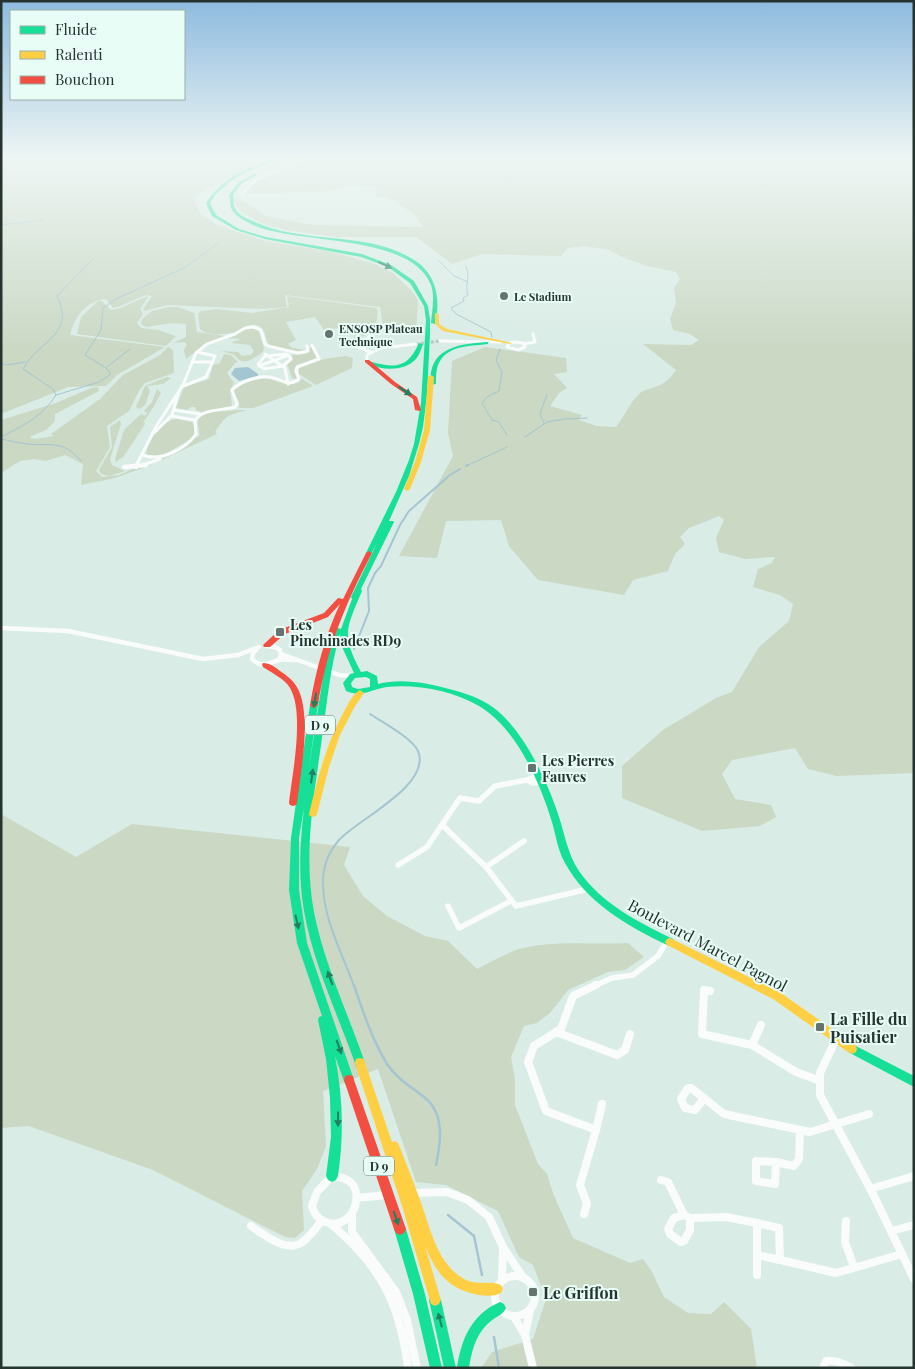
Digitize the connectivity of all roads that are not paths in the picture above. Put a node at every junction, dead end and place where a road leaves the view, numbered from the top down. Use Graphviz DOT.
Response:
graph roads {
  1 [pos="226,223"];
  2 [pos="252,223"];
  3 [pos="432,285"];
  4 [pos="425,301"];
  5 [pos="378,328"];
  6 [pos="533,334"];
  7 [pos="440,341"];
  8 [pos="265,344"];
  9 [pos="416,344"];
  10 [pos="508,344"];
  11 [pos="524,344"];
  12 [pos="270,347"];
  13 [pos="198,352"];
  14 [pos="370,352"];
  15 [pos="290,354"];
  16 [pos="266,355"];
  17 [pos="274,361"];
  18 [pos="367,361"];
  19 [pos="192,362"];
  20 [pos="212,362"];
  21 [pos="259,366"];
  22 [pos="283,366"];
  23 [pos="288,384"];
  24 [pos="180,390"];
  25 [pos="430,400"];
  26 [pos="174,410"];
  27 [pos="200,414"];
  28 [pos="171,416"];
  29 [pos="195,420"];
  30 [pos="152,434"];
  31 [pos="143,455"];
  32 [pos="167,455"];
  33 [pos="412,457"];
  34 [pos="136,467"];
  35 [pos="124,468"];
  36 [pos="373,543"];
  37 [pos="370,565"];
  38 [pos="1,628"];
  39 [pos="263,646"];
  40 [pos="238,654"];
  41 [pos="281,654"];
  42 [pos="252,660"];
  43 [pos="278,660"];
  44 [pos="296,660"];
  45 [pos="266,665"];
  46 [pos="338,674"];
  47 [pos="356,675"];
  48 [pos="374,678"];
  49 [pos="347,683"];
  50 [pos="408,686"];
  51 [pos="374,687"];
  52 [pos="360,693"];
  53 [pos="537,779"];
  54 [pos="442,825"];
  55 [pos="524,841"];
  56 [pos="398,865"];
  57 [pos="486,866"];
  58 [pos="293,874"];
  59 [pos="588,889"];
  60 [pos="306,894"];
  61 [pos="511,900"];
  62 [pos="448,906"];
  63 [pos="667,941"];
  64 [pos="311,968"];
  65 [pos="710,991"];
  66 [pos="761,1025"];
  67 [pos="556,1032"];
  68 [pos="630,1034"];
  69 [pos="836,1039"];
  70 [pos="752,1045"];
  71 [pos="818,1080"];
  72 [pos="914,1082"];
  73 [pos="704,1098"];
  74 [pos="602,1104"];
  75 [pos="375,1106"];
  76 [pos="869,1114"];
  77 [pos="836,1124"];
  78 [pos="596,1130"];
  79 [pos="800,1130"];
  80 [pos="776,1162"];
  81 [pos="332,1176"];
  82 [pos="914,1176"];
  83 [pos="661,1180"];
  84 [pos="870,1189"];
  85 [pos="357,1198"];
  86 [pos="352,1214"];
  87 [pos="584,1214"];
  88 [pos="846,1221"];
  89 [pos="327,1222"];
  90 [pos="758,1224"];
  91 [pos="914,1225"];
  92 [pos="251,1226"];
  93 [pos="891,1231"];
  94 [pos="504,1247"];
  95 [pos="902,1254"];
  96 [pos="757,1255"];
  97 [pos="780,1261"];
  98 [pos="854,1267"];
  99 [pos="757,1275"];
  100 [pos="522,1277"];
  101 [pos="914,1279"];
  102 [pos="502,1280"];
  103 [pos="497,1289"];
  104 [pos="500,1308"];
  105 [pos="530,1310"];
  106 [pos="514,1317"];
  107 [pos="525,1334"];
  108 [pos="408,1368"];
  109 [pos="417,1368"];
  110 [pos="436,1368"];
  111 [pos="450,1368"];
  112 [pos="463,1368"];
  113 [pos="533,1368"];
  114 [pos="823,1368"];
  115 [pos="851,1368"];
  1 -- 4 [label="main road, D 9, one-way"];
  2 -- 3 [label="main road"];
  3 -- 10 [label="main road"];
  3 -- 25 [label="main road, D 9"];
  4 -- 18 [label="main road"];
  4 -- 33 [label="main road, D 9"];
  5 -- 14 [label="street"];
  6 -- 11 [label="street"];
  7 -- 10 [label="street"];
  8 -- 12 [label="street"];
  8 -- 13 [label="street"];
  8 -- 16 [label="street"];
  9 -- 14 [label="street"];
  10 -- 11 [label="street"];
  10 -- 11 [label="street"];
  10 -- 25 [label="main road"];
  12 -- 15 [label="street"];
  12 -- 16 [label="street"];
  13 -- 19 [label="street"];
  13 -- 20 [label="street"];
  14 -- 18 [label="street"];
  15 -- 16 [label="street"];
  15 -- 17 [label="street"];
  15 -- 22 [label="street"];
  15 -- 23 [label="street"];
  16 -- 17 [label="street"];
  16 -- 21 [label="street"];
  17 -- 21 [label="street"];
  17 -- 22 [label="street"];
  18 -- 33 [label="main road, one-way"];
  19 -- 20 [label="street"];
  19 -- 24 [label="street"];
  20 -- 24 [label="street"];
  21 -- 22 [label="street"];
  22 -- 23 [label="street"];
  23 -- 27 [label="street"];
  24 -- 26 [label="street"];
  24 -- 30 [label="street"];
  25 -- 37 [label="main road, D 9"];
  26 -- 27 [label="street"];
  26 -- 28 [label="street"];
  27 -- 29 [label="street"];
  28 -- 29 [label="street"];
  28 -- 30 [label="street"];
  29 -- 32 [label="street"];
  30 -- 31 [label="street"];
  31 -- 32 [label="street"];
  31 -- 34 [label="street"];
  32 -- 34 [label="street"];
  33 -- 36 [label="main road, D 9"];
  34 -- 35 [label="street"];
  36 -- 39 [label="main road"];
  36 -- 58 [label="main road, D 9, one-way"];
  37 -- 47 [label="main road"];
  60 -- 37 [label="main road, D 9, one-way"];
  38 -- 40 [label="street"];
  39 -- 40 [label="street"];
  39 -- 41 [label="street"];
  39 -- 42 [label="street"];
  40 -- 42 [label="street"];
  41 -- 43 [label="street"];
  41 -- 44 [label="street"];
  42 -- 45 [label="street"];
  43 -- 44 [label="street"];
  43 -- 45 [label="street"];
  44 -- 46 [label="street"];
  45 -- 58 [label="main road"];
  46 -- 47 [label="street"];
  46 -- 49 [label="street"];
  47 -- 48 [label="main road"];
  47 -- 49 [label="main road"];
  48 -- 50 [label="main road, Boulevard Marcel Pagnol"];
  48 -- 51 [label="main road"];
  49 -- 52 [label="main road"];
  50 -- 51 [label="main road, Boulevard Marcel Pagnol"];
  50 -- 53 [label="main road, Boulevard Marcel Pagnol"];
  51 -- 52 [label="main road"];
  52 -- 60 [label="main road"];
  53 -- 54 [label="street"];
  53 -- 59 [label="main road, Boulevard Marcel Pagnol"];
  54 -- 56 [label="street"];
  54 -- 57 [label="street"];
  55 -- 57 [label="street"];
  57 -- 61 [label="street"];
  58 -- 64 [label="main road, D 9, one-way"];
  59 -- 61 [label="street"];
  59 -- 63 [label="main road, Boulevard Marcel Pagnol"];
  75 -- 60 [label="main road, D 9, one-way"];
  61 -- 62 [label="street"];
  63 -- 67 [label="street"];
  63 -- 69 [label="main road, Boulevard Marcel Pagnol"];
  64 -- 81 [label="main road, one-way"];
  64 -- 110 [label="main road, D 9, one-way"];
  65 -- 70 [label="street"];
  66 -- 70 [label="street"];
  67 -- 68 [label="street"];
  67 -- 78 [label="street"];
  69 -- 71 [label="street"];
  69 -- 72 [label="main road, Boulevard Marcel Pagnol"];
  70 -- 71 [label="street"];
  71 -- 77 [label="street"];
  73 -- 79 [label="street"];
  74 -- 78 [label="street"];
  75 -- 103 [label="main road"];
  111 -- 75 [label="main road, D 9, one-way"];
  76 -- 77 [label="street"];
  77 -- 79 [label="street"];
  77 -- 84 [label="street"];
  78 -- 87 [label="street"];
  79 -- 80 [label="street"];
  81 -- 85 [label="street"];
  81 -- 89 [label="street"];
  82 -- 84 [label="street"];
  83 -- 90 [label="street"];
  84 -- 93 [label="street"];
  85 -- 86 [label="street"];
  85 -- 94 [label="street"];
  86 -- 89 [label="street"];
  86 -- 109 [label="street"];
  88 -- 98 [label="street"];
  89 -- 92 [label="street"];
  89 -- 108 [label="street"];
  90 -- 96 [label="street"];
  90 -- 97 [label="street"];
  91 -- 93 [label="street"];
  93 -- 95 [label="street"];
  94 -- 100 [label="street"];
  94 -- 102 [label="street"];
  95 -- 98 [label="street"];
  95 -- 101 [label="street"];
  96 -- 97 [label="street"];
  96 -- 99 [label="street"];
  97 -- 98 [label="street"];
  100 -- 102 [label="street"];
  100 -- 105 [label="street"];
  102 -- 103 [label="street"];
  103 -- 104 [label="street"];
  104 -- 106 [label="street"];
  104 -- 112 [label="main road"];
  105 -- 106 [label="street"];
  105 -- 107 [label="street"];
  106 -- 107 [label="street"];
  107 -- 113 [label="street"];
  114 -- 115 [label="street"];
}
